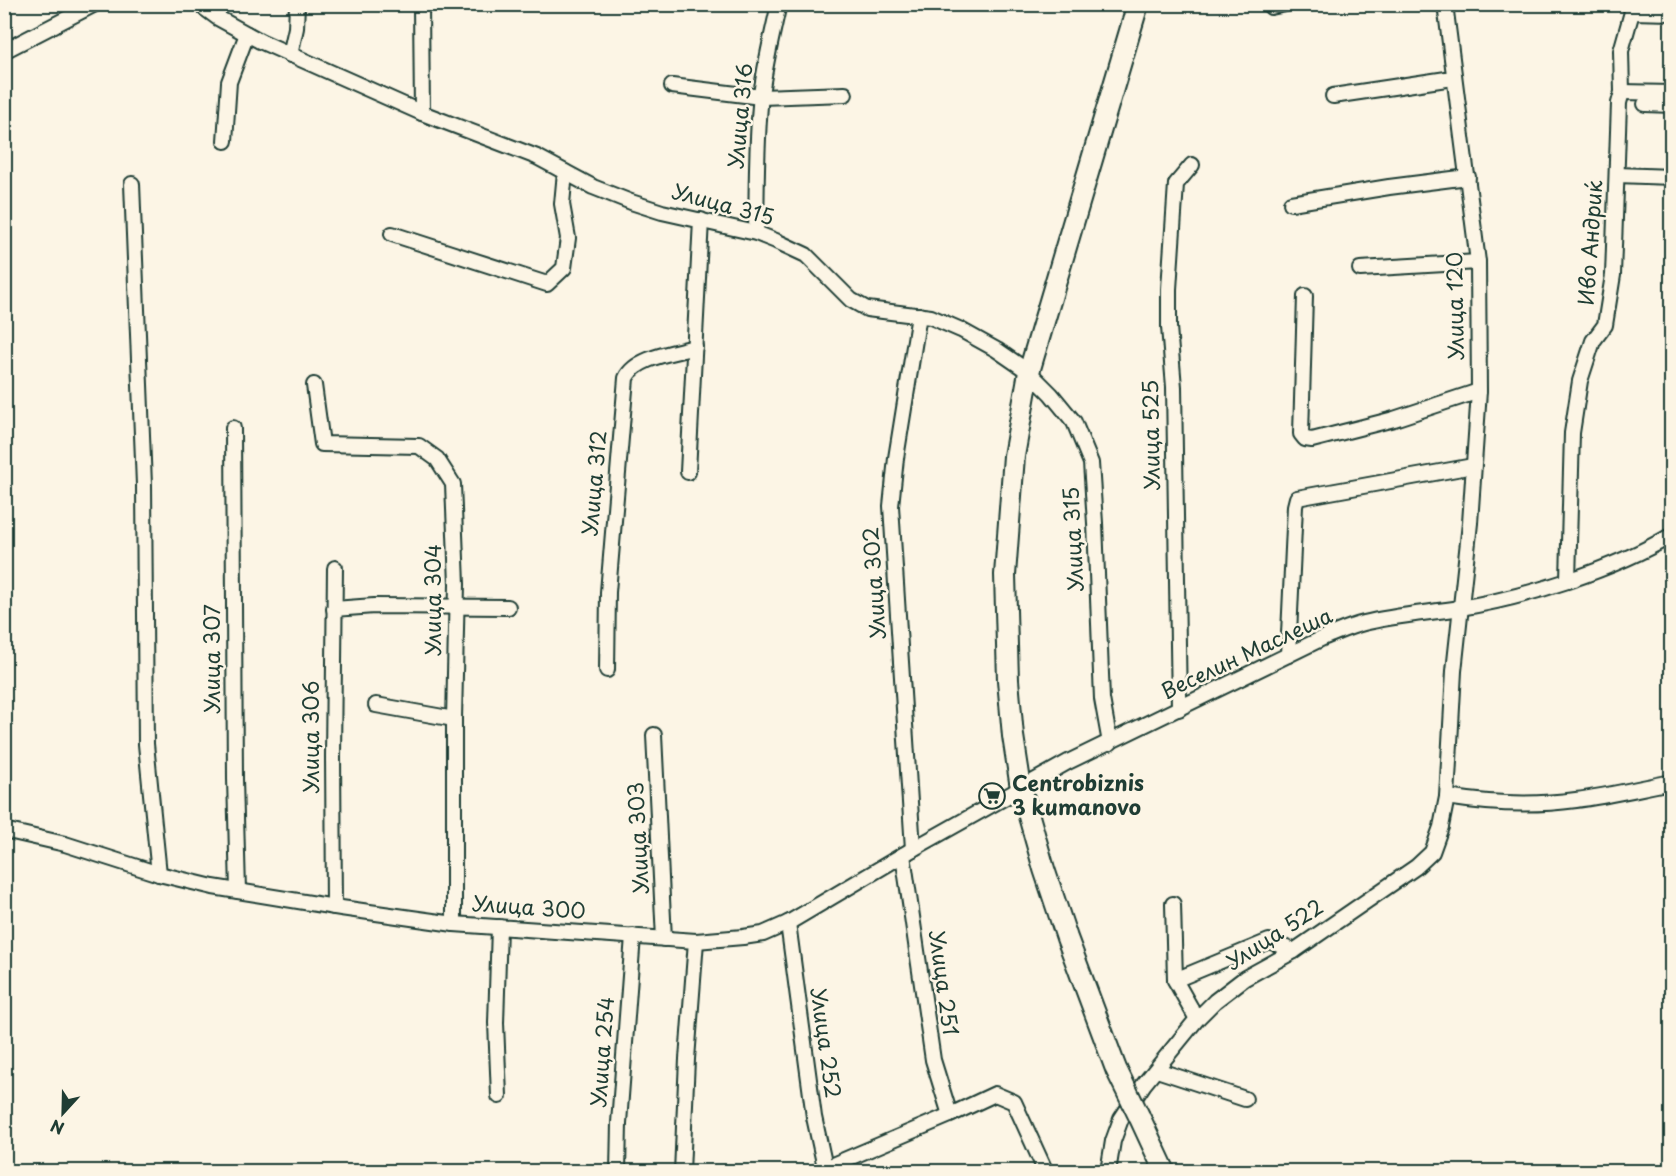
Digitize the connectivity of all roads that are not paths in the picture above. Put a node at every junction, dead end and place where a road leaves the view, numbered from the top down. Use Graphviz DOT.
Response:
graph roads {
  1 [pos="95,4"];
  2 [pos="199,4"];
  3 [pos="297,4"];
  4 [pos="422,4"];
  5 [pos="779,4"];
  6 [pos="1138,4"];
  7 [pos="1286,4"];
  8 [pos="1444,4"];
  9 [pos="1270,7"];
  10 [pos="1631,8"];
  11 [pos="1671,13"];
  12 [pos="248,34"];
  13 [pos="4,51"];
  14 [pos="290,55"];
  15 [pos="1453,78"];
  16 [pos="672,86"];
  17 [pos="1622,92"];
  18 [pos="1671,93"];
  19 [pos="845,94"];
  20 [pos="1333,96"];
  21 [pos="761,97"];
  22 [pos="1645,104"];
  23 [pos="1671,105"];
  24 [pos="422,113"];
  25 [pos="225,141"];
  26 [pos="1191,165"];
  27 [pos="565,172"];
  28 [pos="1617,176"];
  29 [pos="1468,177"];
  30 [pos="1671,177"];
  31 [pos="132,184"];
  32 [pos="1291,203"];
  33 [pos="701,220"];
  34 [pos="756,233"];
  35 [pos="392,234"];
  36 [pos="1478,262"];
  37 [pos="1360,269"];
  38 [pos="1305,296"];
  39 [pos="919,315"];
  40 [pos="695,347"];
  41 [pos="1029,372"];
  42 [pos="314,386"];
  43 [pos="1479,391"];
  44 [pos="233,428"];
  45 [pos="1473,466"];
  46 [pos="688,472"];
  47 [pos="1671,535"];
  48 [pos="335,568"];
  49 [pos="1568,580"];
  50 [pos="508,607"];
  51 [pos="456,608"];
  52 [pos="1461,608"];
  53 [pos="334,609"];
  54 [pos="1288,655"];
  55 [pos="607,670"];
  56 [pos="376,705"];
  57 [pos="1179,710"];
  58 [pos="454,719"];
  59 [pos="654,735"];
  60 [pos="1110,743"];
  61 [pos="1671,782"];
  62 [pos="1021,788"];
  63 [pos="1447,797"];
  64 [pos="4,830"];
  65 [pos="908,852"];
  66 [pos="159,874"];
  67 [pos="238,891"];
  68 [pos="1173,904"];
  69 [pos="334,907"];
  70 [pos="788,923"];
  71 [pos="454,924"];
  72 [pos="499,927"];
  73 [pos="633,936"];
  74 [pos="664,939"];
  75 [pos="696,941"];
  76 [pos="1294,951"];
  77 [pos="1175,980"];
  78 [pos="1197,1019"];
  79 [pos="1157,1070"];
  80 [pos="499,1096"];
  81 [pos="1245,1099"];
  82 [pos="950,1115"];
  83 [pos="823,1170"];
  84 [pos="1045,1170"];
  85 [pos="618,1172"];
  86 [pos="682,1172"];
  87 [pos="1108,1172"];
  88 [pos="1165,1172"];
  1 -- 13 [label="street"];
  2 -- 12 [label="street, Улица 315"];
  3 -- 14 [label="street"];
  4 -- 24 [label="street"];
  5 -- 21 [label="street, Улица 316"];
  6 -- 41 [label="main road"];
  7 -- 9 [label="street"];
  8 -- 15 [label="street, Улица 120"];
  10 -- 11 [label="street"];
  10 -- 17 [label="street, Иво Андриќ"];
  12 -- 14 [label="street, Улица 315"];
  12 -- 25 [label="street"];
  14 -- 24 [label="street, Улица 315"];
  15 -- 20 [label="street"];
  15 -- 29 [label="street, Улица 120"];
  16 -- 21 [label="street"];
  17 -- 18 [label="street"];
  17 -- 28 [label="street, Иво Андриќ"];
  19 -- 21 [label="street"];
  21 -- 34 [label="street, Улица 316"];
  22 -- 23 [label="street"];
  24 -- 27 [label="street, Улица 315"];
  26 -- 57 [label="street, Улица 525"];
  27 -- 33 [label="street, Улица 315"];
  27 -- 35 [label="street"];
  28 -- 30 [label="street"];
  28 -- 49 [label="street, Иво Андриќ"];
  29 -- 32 [label="street"];
  29 -- 36 [label="street, Улица 120"];
  31 -- 66 [label="street"];
  33 -- 34 [label="street, Улица 315"];
  33 -- 40 [label="street"];
  34 -- 39 [label="street, Улица 315"];
  36 -- 37 [label="street"];
  36 -- 43 [label="street, Улица 120"];
  38 -- 43 [label="street"];
  39 -- 41 [label="street, Улица 315"];
  39 -- 65 [label="street, Улица 302"];
  40 -- 46 [label="street"];
  40 -- 55 [label="street, Улица 312"];
  41 -- 60 [label="street, Улица 315"];
  41 -- 62 [label="main road"];
  42 -- 51 [label="street, Улица 304"];
  43 -- 45 [label="street, Улица 120"];
  44 -- 67 [label="street, Улица 307"];
  45 -- 52 [label="street, Улица 120"];
  45 -- 54 [label="street"];
  47 -- 49 [label="street, Веселин Маслеша"];
  48 -- 53 [label="street, Улица 306"];
  49 -- 52 [label="street, Веселин Маслеша"];
  50 -- 51 [label="street"];
  51 -- 53 [label="street"];
  51 -- 58 [label="street, Улица 304"];
  52 -- 54 [label="street, Веселин Маслеша"];
  52 -- 63 [label="street, Улица 120"];
  53 -- 69 [label="street, Улица 306"];
  54 -- 57 [label="street, Веселин Маслеша"];
  56 -- 58 [label="street"];
  57 -- 60 [label="street, Веселин Маслеша"];
  58 -- 71 [label="street, Улица 304"];
  59 -- 74 [label="street, Улица 303"];
  60 -- 62 [label="street, Веселин Маслеша"];
  61 -- 63 [label="street"];
  62 -- 65 [label="street, Улица 300"];
  62 -- 88 [label="main road, bridge"];
  63 -- 76 [label="street, Улица 522"];
  64 -- 66 [label="street, Улица 300"];
  65 -- 70 [label="street, Улица 300"];
  65 -- 82 [label="street, Улица 251"];
  66 -- 67 [label="street, Улица 300"];
  67 -- 69 [label="street, Улица 300"];
  68 -- 77 [label="street"];
  69 -- 71 [label="street, Улица 300"];
  70 -- 75 [label="street, Улица 300"];
  70 -- 83 [label="street, Улица 252"];
  71 -- 72 [label="street, Улица 300"];
  72 -- 73 [label="street, Улица 300"];
  72 -- 80 [label="street"];
  73 -- 74 [label="street, Улица 300"];
  73 -- 85 [label="street, Улица 254"];
  74 -- 75 [label="street, Улица 300"];
  75 -- 86 [label="street"];
  76 -- 77 [label="street"];
  76 -- 78 [label="street, Улица 522"];
  77 -- 78 [label="street"];
  78 -- 79 [label="street, Улица 522"];
  79 -- 81 [label="street"];
  79 -- 87 [label="street"];
  82 -- 83 [label="street"];
  82 -- 84 [label="street"];
}
